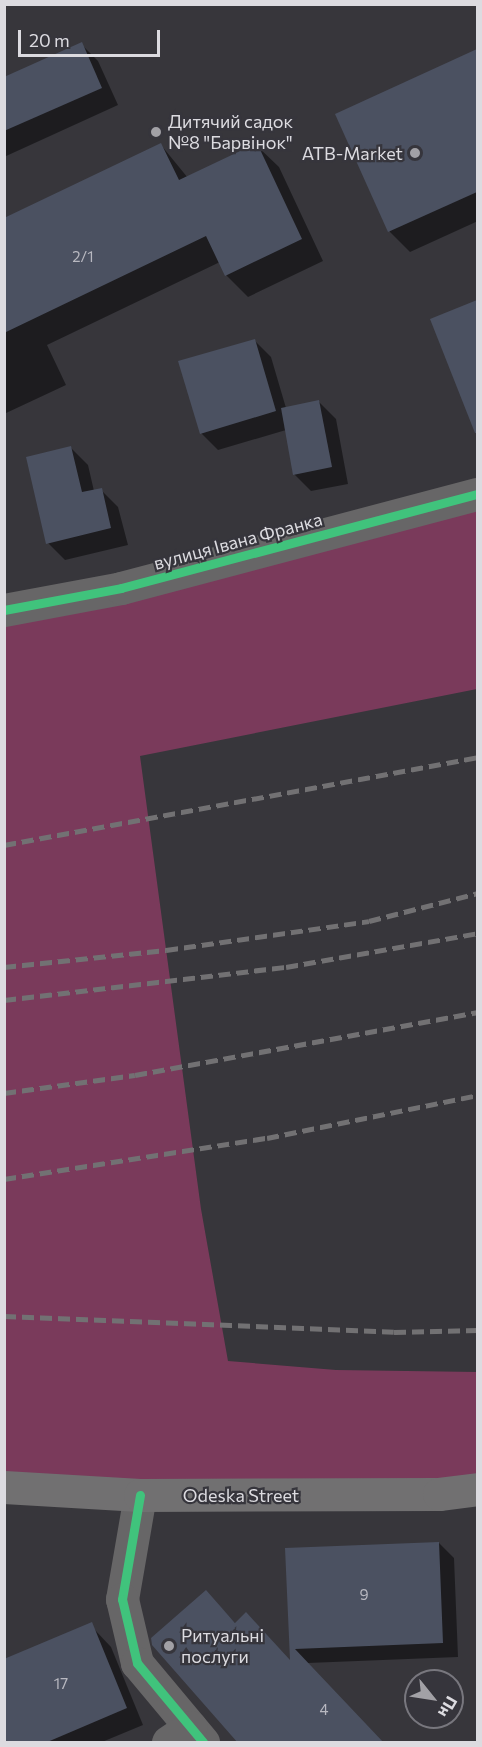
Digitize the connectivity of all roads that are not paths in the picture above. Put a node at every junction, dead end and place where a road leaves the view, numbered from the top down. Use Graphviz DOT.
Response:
graph roads {
  1 [pos="477,494"];
  2 [pos="4,610"];
  3 [pos="4,1487"];
  4 [pos="477,1490"];
  5 [pos="140,1496"];
  6 [pos="187,1737"];
  1 -- 2 [label="street, вулиця Івана Франка"];
  3 -- 5 [label="main road, Odeska Street"];
  4 -- 5 [label="main road, Odeska Street"];
  5 -- 6 [label="street"];
}
